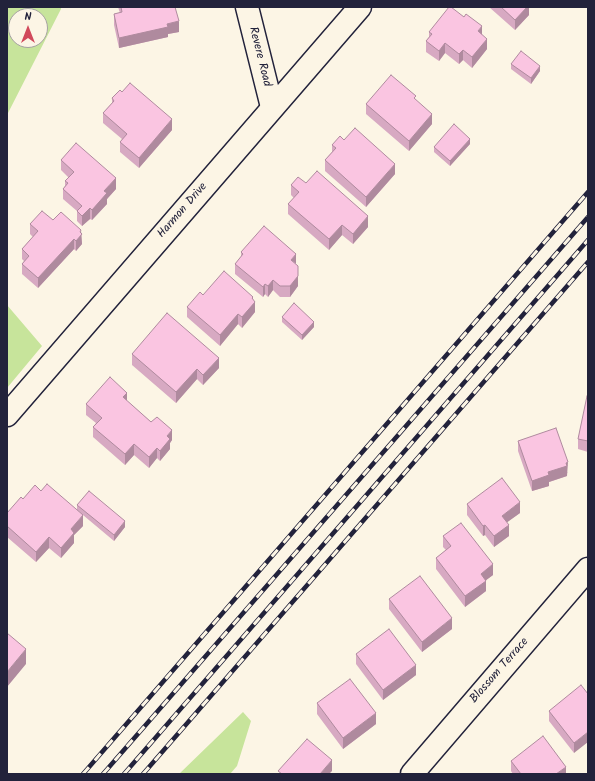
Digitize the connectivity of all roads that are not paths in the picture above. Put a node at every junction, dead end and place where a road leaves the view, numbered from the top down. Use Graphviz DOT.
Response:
graph roads {
  1 [pos="247,7"];
  2 [pos="360,7"];
  3 [pos="272,107"];
  4 [pos="7,415"];
  5 [pos="588,569"];
  6 [pos="412,774"];
  1 -- 3 [label="street, Revere Road"];
  2 -- 3 [label="street, Harmon Drive"];
  3 -- 4 [label="street, Harmon Drive"];
  5 -- 6 [label="street, Blossom Terrace"];
}
